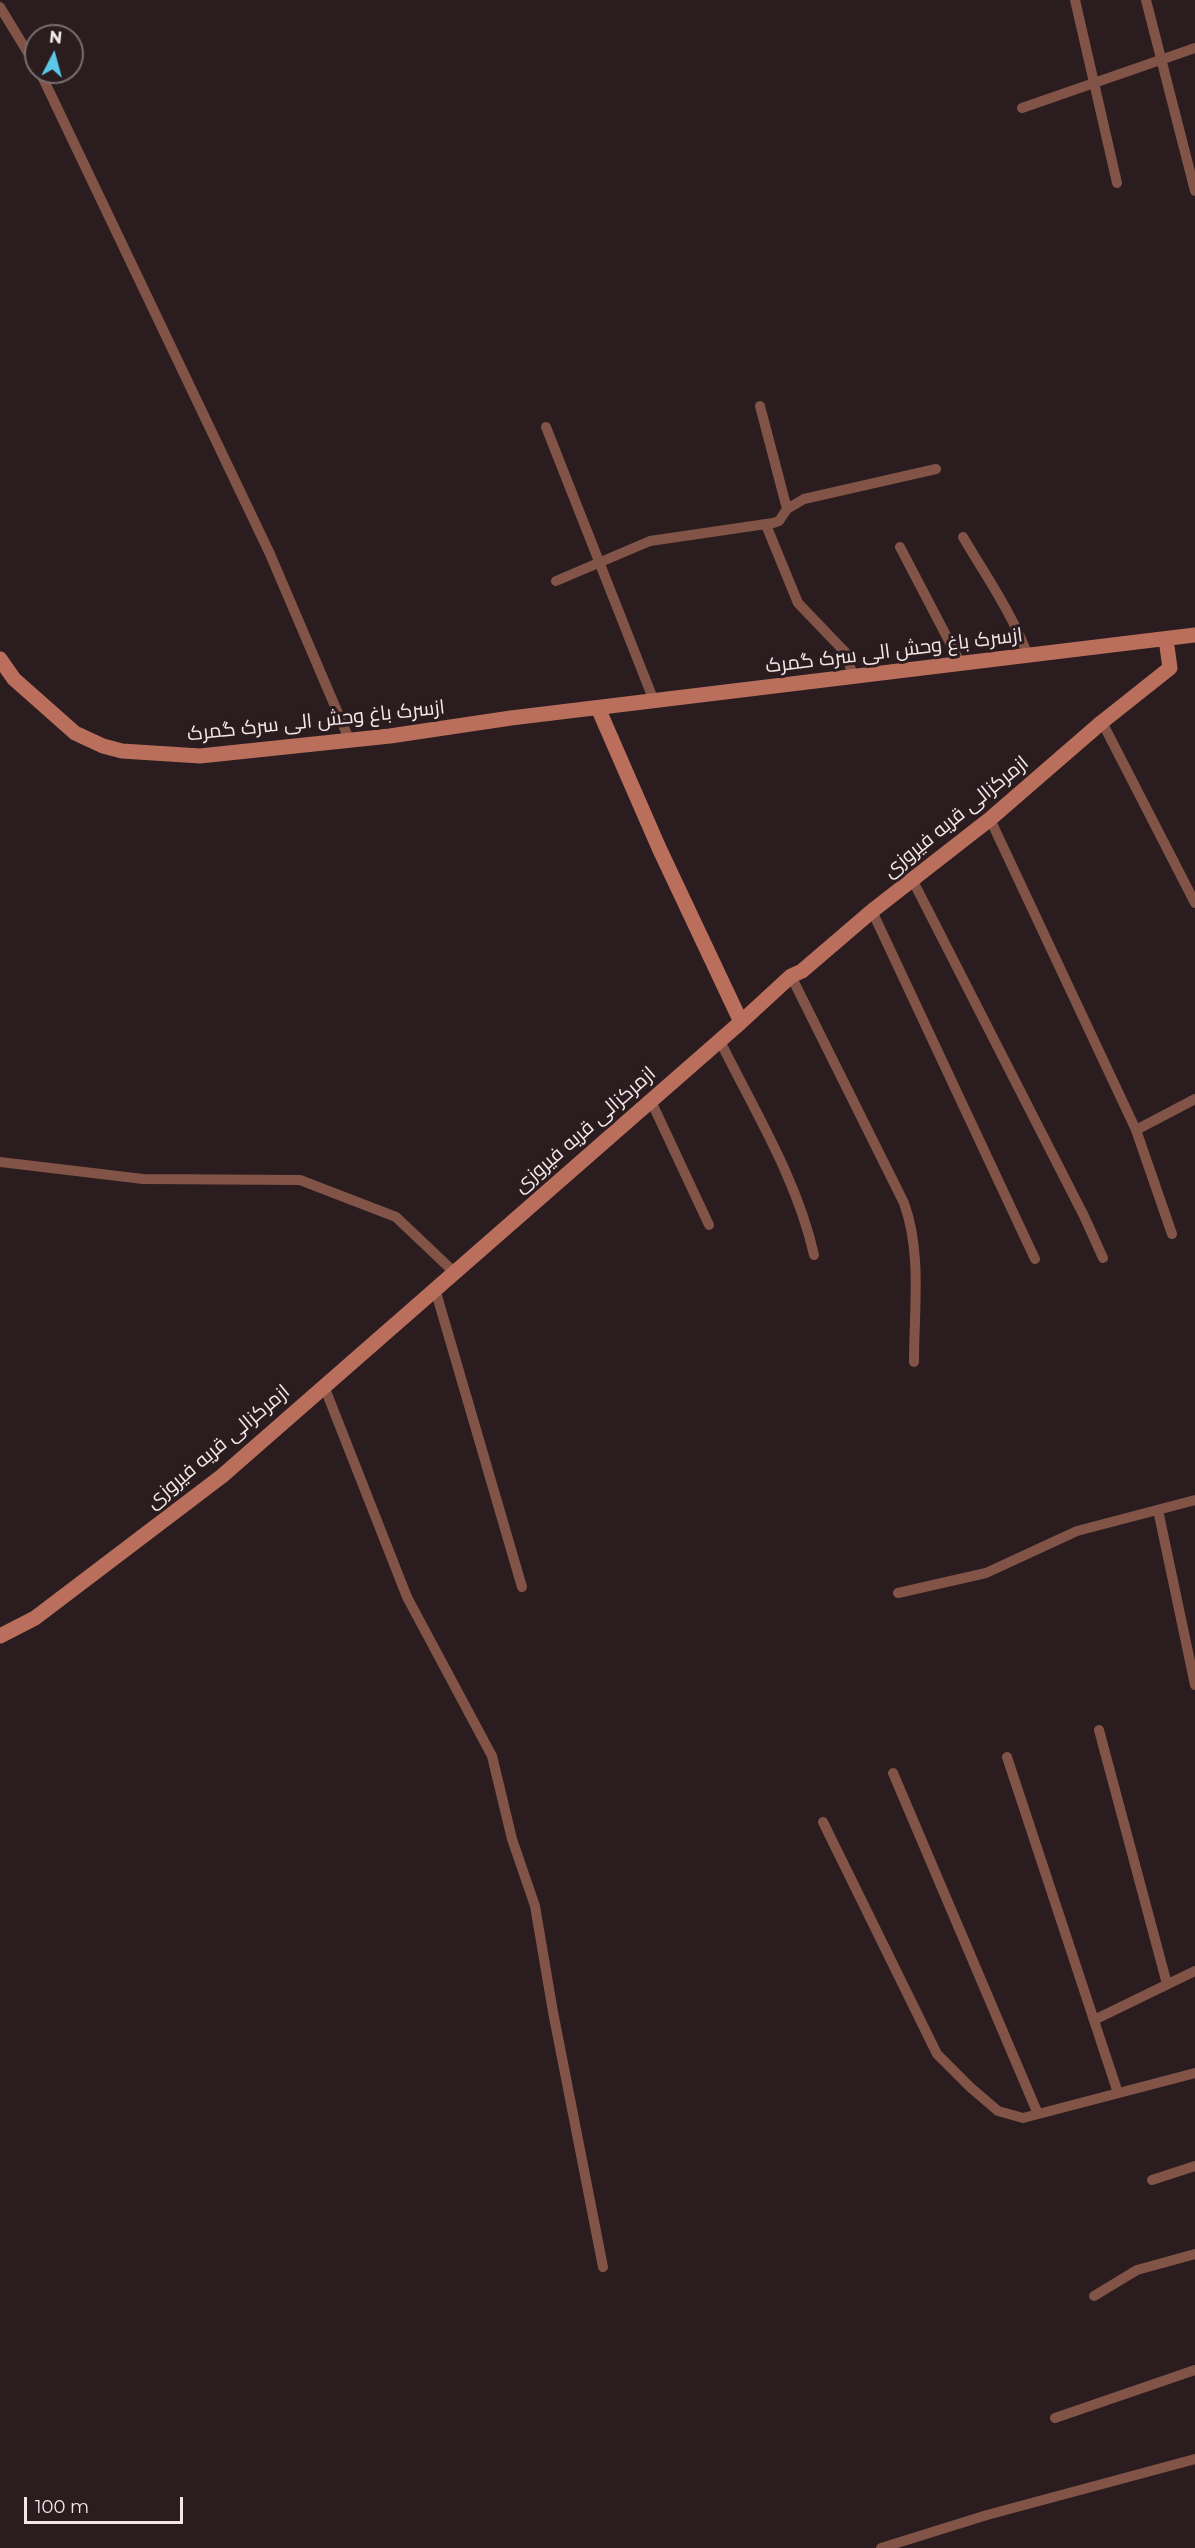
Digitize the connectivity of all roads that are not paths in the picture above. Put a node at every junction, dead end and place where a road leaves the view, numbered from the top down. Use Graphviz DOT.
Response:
graph roads {
  1 [pos="1075,0"];
  2 [pos="1146,0"];
  3 [pos="0,7"];
  4 [pos="24,46"];
  5 [pos="1195,48"];
  6 [pos="1161,60"];
  7 [pos="48,84"];
  8 [pos="1092,84"];
  9 [pos="1022,108"];
  10 [pos="1117,183"];
  11 [pos="1195,192"];
  12 [pos="760,406"];
  13 [pos="546,427"];
  14 [pos="936,469"];
  15 [pos="787,509"];
  16 [pos="766,525"];
  17 [pos="963,537"];
  18 [pos="900,547"];
  19 [pos="599,561"];
  20 [pos="556,581"];
  21 [pos="1195,635"];
  22 [pos="1166,639"];
  23 [pos="1028,656"];
  24 [pos="0,659"];
  25 [pos="961,664"];
  26 [pos="853,677"];
  27 [pos="654,701"];
  28 [pos="598,708"];
  29 [pos="1102,722"];
  30 [pos="349,739"];
  31 [pos="990,819"];
  32 [pos="913,881"];
  33 [pos="1195,903"];
  34 [pos="872,911"];
  35 [pos="790,975"];
  36 [pos="741,1022"];
  37 [pos="720,1041"];
  38 [pos="1195,1099"];
  39 [pos="651,1101"];
  40 [pos="1136,1130"];
  41 [pos="0,1162"];
  42 [pos="709,1225"];
  43 [pos="1172,1234"];
  44 [pos="814,1255"];
  45 [pos="1103,1258"];
  46 [pos="1035,1259"];
  47 [pos="455,1272"];
  48 [pos="435,1289"];
  49 [pos="914,1362"];
  50 [pos="324,1386"];
  51 [pos="1195,1500"];
  52 [pos="1158,1510"];
  53 [pos="522,1587"];
  54 [pos="898,1593"];
  55 [pos="0,1636"];
  56 [pos="1195,1685"];
  57 [pos="1099,1730"];
  58 [pos="1007,1757"];
  59 [pos="893,1773"];
  60 [pos="823,1822"];
  61 [pos="1195,1971"];
  62 [pos="1167,1984"];
  63 [pos="1094,2020"];
  64 [pos="1195,2073"];
  65 [pos="1118,2093"];
  66 [pos="1038,2114"];
  67 [pos="1195,2166"];
  68 [pos="1152,2180"];
  69 [pos="1195,2254"];
  70 [pos="603,2267"];
  71 [pos="1094,2296"];
  72 [pos="1195,2370"];
  73 [pos="1055,2418"];
  74 [pos="1195,2460"];
  75 [pos="881,2548"];
  1 -- 8 [label="street"];
  2 -- 6 [label="street"];
  3 -- 4 [label="street"];
  5 -- 6 [label="street"];
  6 -- 8 [label="street"];
  6 -- 11 [label="street"];
  7 -- 30 [label="street"];
  8 -- 9 [label="street"];
  8 -- 10 [label="street"];
  12 -- 15 [label="street"];
  13 -- 19 [label="street"];
  14 -- 15 [label="street"];
  15 -- 16 [label="street"];
  16 -- 19 [label="street"];
  16 -- 26 [label="street"];
  17 -- 23 [label="street"];
  18 -- 25 [label="street"];
  19 -- 20 [label="street"];
  19 -- 27 [label="street"];
  21 -- 22 [label="main road, ازسرک باغ وحش الی سرک گمرک"];
  22 -- 23 [label="main road, ازسرک باغ وحش الی سرک گمرک"];
  22 -- 29 [label="main road, ازمرکزالی قریه فیروزی"];
  23 -- 25 [label="main road, ازسرک باغ وحش الی سرک گمرک"];
  24 -- 30 [label="main road, ازسرک باغ وحش الی سرک گمرک"];
  25 -- 26 [label="main road, ازسرک باغ وحش الی سرک گمرک"];
  26 -- 27 [label="main road, ازسرک باغ وحش الی سرک گمرک"];
  27 -- 28 [label="main road, ازسرک باغ وحش الی سرک گمرک"];
  28 -- 30 [label="main road, ازسرک باغ وحش الی سرک گمرک"];
  28 -- 36 [label="main road"];
  29 -- 31 [label="main road, ازمرکزالی قریه فیروزی"];
  29 -- 33 [label="street"];
  31 -- 32 [label="main road, ازمرکزالی قریه فیروزی"];
  31 -- 40 [label="street"];
  32 -- 34 [label="main road, ازمرکزالی قریه فیروزی"];
  32 -- 45 [label="street"];
  34 -- 35 [label="main road, ازمرکزالی قریه فیروزی"];
  34 -- 46 [label="street"];
  35 -- 36 [label="main road, ازمرکزالی قریه فیروزی"];
  35 -- 49 [label="street"];
  36 -- 37 [label="main road, ازمرکزالی قریه فیروزی"];
  37 -- 39 [label="main road, ازمرکزالی قریه فیروزی"];
  37 -- 44 [label="street"];
  38 -- 40 [label="street"];
  39 -- 42 [label="street"];
  39 -- 47 [label="main road, ازمرکزالی قریه فیروزی"];
  40 -- 43 [label="street"];
  41 -- 47 [label="street"];
  47 -- 48 [label="main road, ازمرکزالی قریه فیروزی"];
  48 -- 50 [label="main road, ازمرکزالی قریه فیروزی"];
  48 -- 53 [label="street"];
  50 -- 55 [label="main road, ازمرکزالی قریه فیروزی"];
  50 -- 70 [label="street"];
  51 -- 52 [label="street"];
  52 -- 54 [label="street"];
  52 -- 56 [label="street"];
  57 -- 62 [label="street"];
  58 -- 63 [label="street"];
  59 -- 66 [label="street"];
  60 -- 66 [label="street"];
  61 -- 62 [label="street"];
  62 -- 63 [label="street"];
  63 -- 65 [label="street"];
  64 -- 65 [label="street"];
  65 -- 66 [label="street"];
  67 -- 68 [label="street"];
  69 -- 71 [label="street"];
  72 -- 73 [label="street"];
  74 -- 75 [label="street"];
}
